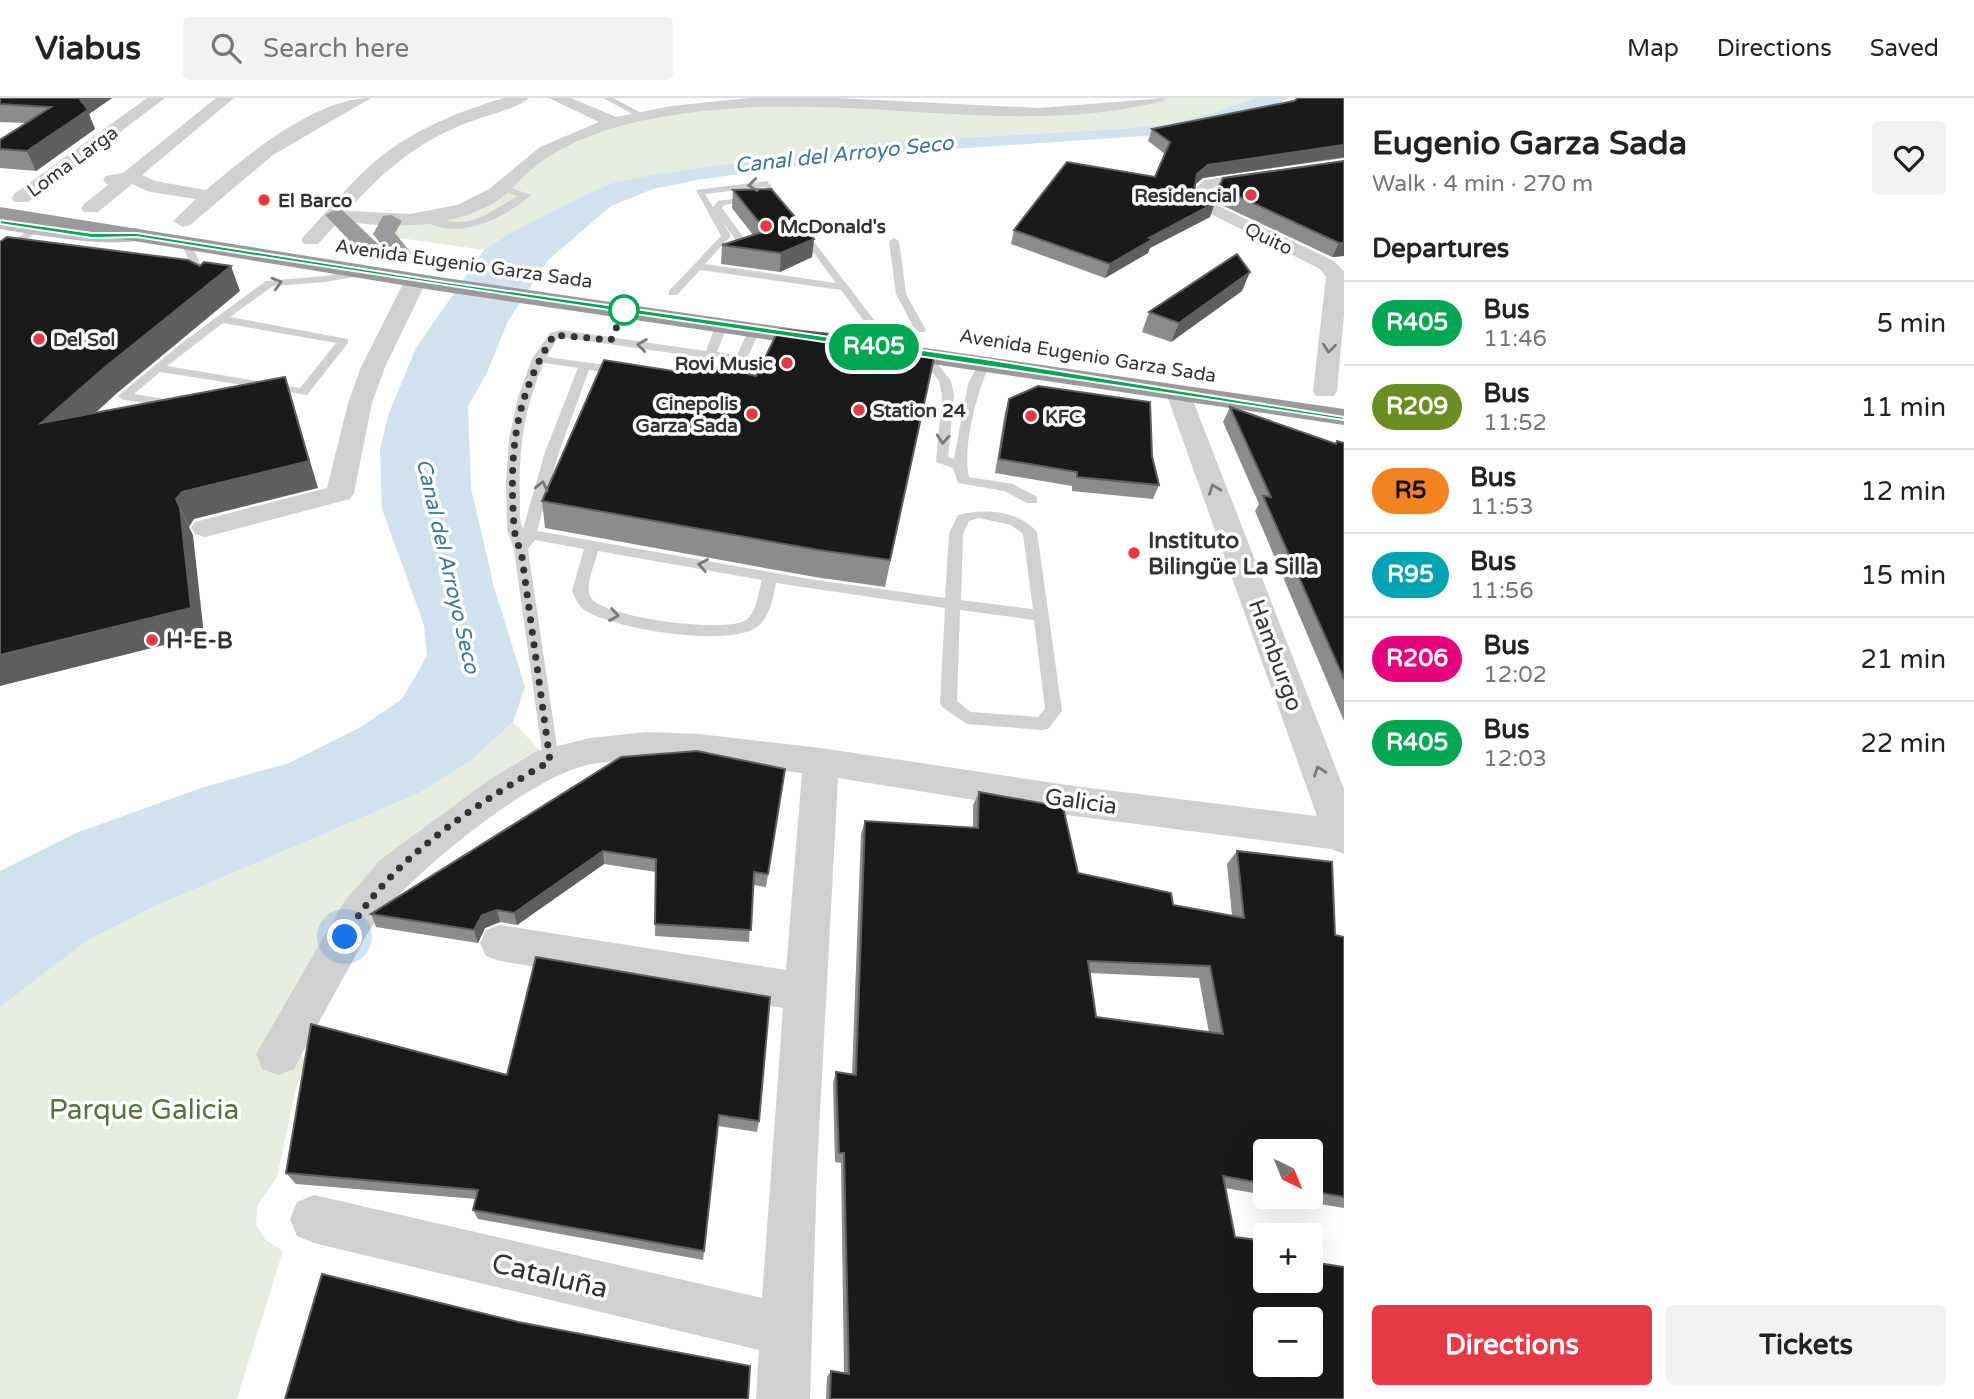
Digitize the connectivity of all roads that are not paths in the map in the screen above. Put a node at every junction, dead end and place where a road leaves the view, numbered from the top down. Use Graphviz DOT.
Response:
graph roads {
  1 [pos="157,98"];
  2 [pos="227,98"];
  3 [pos="363,98"];
  4 [pos="521,98"];
  5 [pos="557,98"];
  6 [pos="607,98"];
  7 [pos="1157,98"];
  8 [pos="643,116"];
  9 [pos="616,123"];
  10 [pos="1344,165"];
  11 [pos="54,175"];
  12 [pos="132,177"];
  13 [pos="77,181"];
  14 [pos="98,181"];
  15 [pos="503,188"];
  16 [pos="209,196"];
  17 [pos="785,205"];
  18 [pos="91,208"];
  19 [pos="336,215"];
  20 [pos="12,216"];
  21 [pos="426,219"];
  22 [pos="391,221"];
  23 [pos="209,225"];
  24 [pos="185,232"];
  25 [pos="137,235"];
  26 [pos="286,236"];
  27 [pos="311,240"];
  28 [pos="894,241"];
  29 [pos="370,249"];
  30 [pos="0,253"];
  31 [pos="400,253"];
  32 [pos="705,258"];
  33 [pos="695,266"];
  34 [pos="1338,270"];
  35 [pos="366,272"];
  36 [pos="426,274"];
  37 [pos="579,280"];
  38 [pos="205,286"];
  39 [pos="842,287"];
  40 [pos="673,293"];
  41 [pos="218,315"];
  42 [pos="871,323"];
  43 [pos="722,324"];
  44 [pos="754,329"];
  45 [pos="922,342"];
  46 [pos="710,355"];
  47 [pos="538,359"];
  48 [pos="740,359"];
  49 [pos="985,362"];
  50 [pos="585,366"];
  51 [pos="157,369"];
  52 [pos="636,373"];
  53 [pos="730,380"];
  54 [pos="1334,392"];
  55 [pos="1178,393"];
  56 [pos="1210,398"];
  57 [pos="188,406"];
  58 [pos="1344,417"];
  59 [pos="1296,435"];
  60 [pos="959,463"];
  61 [pos="1032,500"];
  62 [pos="205,528"];
  63 [pos="514,533"];
  64 [pos="530,534"];
  65 [pos="592,545"];
  66 [pos="521,550"];
  67 [pos="770,577"];
  68 [pos="954,605"];
  69 [pos="1042,616"];
  70 [pos="550,761"];
  71 [pos="821,762"];
  72 [pos="1343,837"];
  73 [pos="500,943"];
  74 [pos="804,992"];
  75 [pos="278,1054"];
  76 [pos="314,1219"];
  77 [pos="786,1330"];
  78 [pos="783,1399"];
  1 -- 11 [label="street, Loma Larga"];
  2 -- 12 [label="street"];
  3 -- 16 [label="street"];
  4 -- 19 [label="street"];
  5 -- 9 [label="street"];
  6 -- 8 [label="lane"];
  7 -- 8 [label="street"];
  8 -- 9 [label="street"];
  9 -- 15 [label="street"];
  10 -- 34 [label="street, Quito"];
  11 -- 13 [label="street"];
  11 -- 20 [label="street, Loma Larga"];
  12 -- 14 [label="street"];
  12 -- 16 [label="street"];
  12 -- 18 [label="street"];
  15 -- 21 [label="street"];
  15 -- 21 [label="lane"];
  16 -- 24 [label="street"];
  17 -- 32 [label="lane"];
  17 -- 32 [label="lane, one-way"];
  17 -- 39 [label="lane"];
  18 -- 20 [label="highway, Avenida Eugenio Garza Sada"];
  18 -- 24 [label="highway, Avenida Eugenio Garza Sada"];
  19 -- 22 [label="street"];
  19 -- 27 [label="street"];
  19 -- 29 [label="highway"];
  20 -- 25 [label="street"];
  20 -- 30 [label="lane"];
  21 -- 22 [label="street"];
  22 -- 31 [label="highway"];
  23 -- 24 [label="highway, Avenida Eugenio Garza Sada"];
  24 -- 25 [label="highway, Avenida Eugenio Garza Sada"];
  24 -- 35 [label="highway, Avenida Eugenio Garza Sada"];
  24 -- 38 [label="lane"];
  26 -- 27 [label="highway, Avenida Eugenio Garza Sada"];
  27 -- 29 [label="highway, Avenida Eugenio Garza Sada"];
  28 -- 45 [label="lane"];
  29 -- 31 [label="highway, Avenida Eugenio Garza Sada"];
  31 -- 36 [label="highway, Avenida Eugenio Garza Sada"];
  32 -- 33 [label="lane"];
  33 -- 39 [label="lane"];
  33 -- 40 [label="lane"];
  34 -- 54 [label="street, Quito, one-way"];
  35 -- 36 [label="highway, Avenida Eugenio Garza Sada"];
  41 -- 35 [label="lane, one-way"];
  36 -- 43 [label="highway, Avenida Eugenio Garza Sada"];
  36 -- 62 [label="street"];
  37 -- 40 [label="highway, Avenida Eugenio Garza Sada"];
  39 -- 42 [label="lane"];
  40 -- 42 [label="highway, Avenida Eugenio Garza Sada"];
  41 -- 51 [label="lane"];
  41 -- 51 [label="lane"];
  42 -- 45 [label="highway, Avenida Eugenio Garza Sada"];
  43 -- 44 [label="highway, Avenida Eugenio Garza Sada"];
  43 -- 46 [label="lane"];
  44 -- 45 [label="highway, Avenida Eugenio Garza Sada"];
  44 -- 48 [label="lane"];
  45 -- 49 [label="highway, Avenida Eugenio Garza Sada"];
  45 -- 54 [label="highway, Avenida Eugenio Garza Sada"];
  45 -- 60 [label="lane, one-way"];
  46 -- 47 [label="lane, one-way"];
  46 -- 48 [label="lane"];
  47 -- 50 [label="lane"];
  47 -- 63 [label="lane"];
  48 -- 53 [label="lane"];
  49 -- 55 [label="highway, Avenida Eugenio Garza Sada"];
  49 -- 60 [label="lane"];
  50 -- 52 [label="lane"];
  64 -- 50 [label="lane, one-way"];
  51 -- 57 [label="lane"];
  55 -- 56 [label="highway, Avenida Eugenio Garza Sada"];
  72 -- 55 [label="street, Hamburgo, one-way"];
  56 -- 58 [label="highway, Avenida Eugenio Garza Sada"];
  56 -- 59 [label="street"];
  60 -- 61 [label="lane"];
  63 -- 64 [label="lane"];
  63 -- 66 [label="lane"];
  64 -- 65 [label="lane"];
  64 -- 66 [label="lane"];
  67 -- 65 [label="lane, one-way"];
  65 -- 67 [label="lane, one-way"];
  66 -- 70 [label="lane"];
  67 -- 68 [label="lane"];
  68 -- 69 [label="lane"];
  68 -- 69 [label="lane"];
  68 -- 69 [label="lane"];
  70 -- 71 [label="street, Galicia"];
  70 -- 75 [label="street, Galicia"];
  71 -- 72 [label="street, Galicia"];
  71 -- 74 [label="street"];
  73 -- 74 [label="street"];
  74 -- 77 [label="street"];
  76 -- 77 [label="street, Cataluña"];
  77 -- 78 [label="street"];
}
